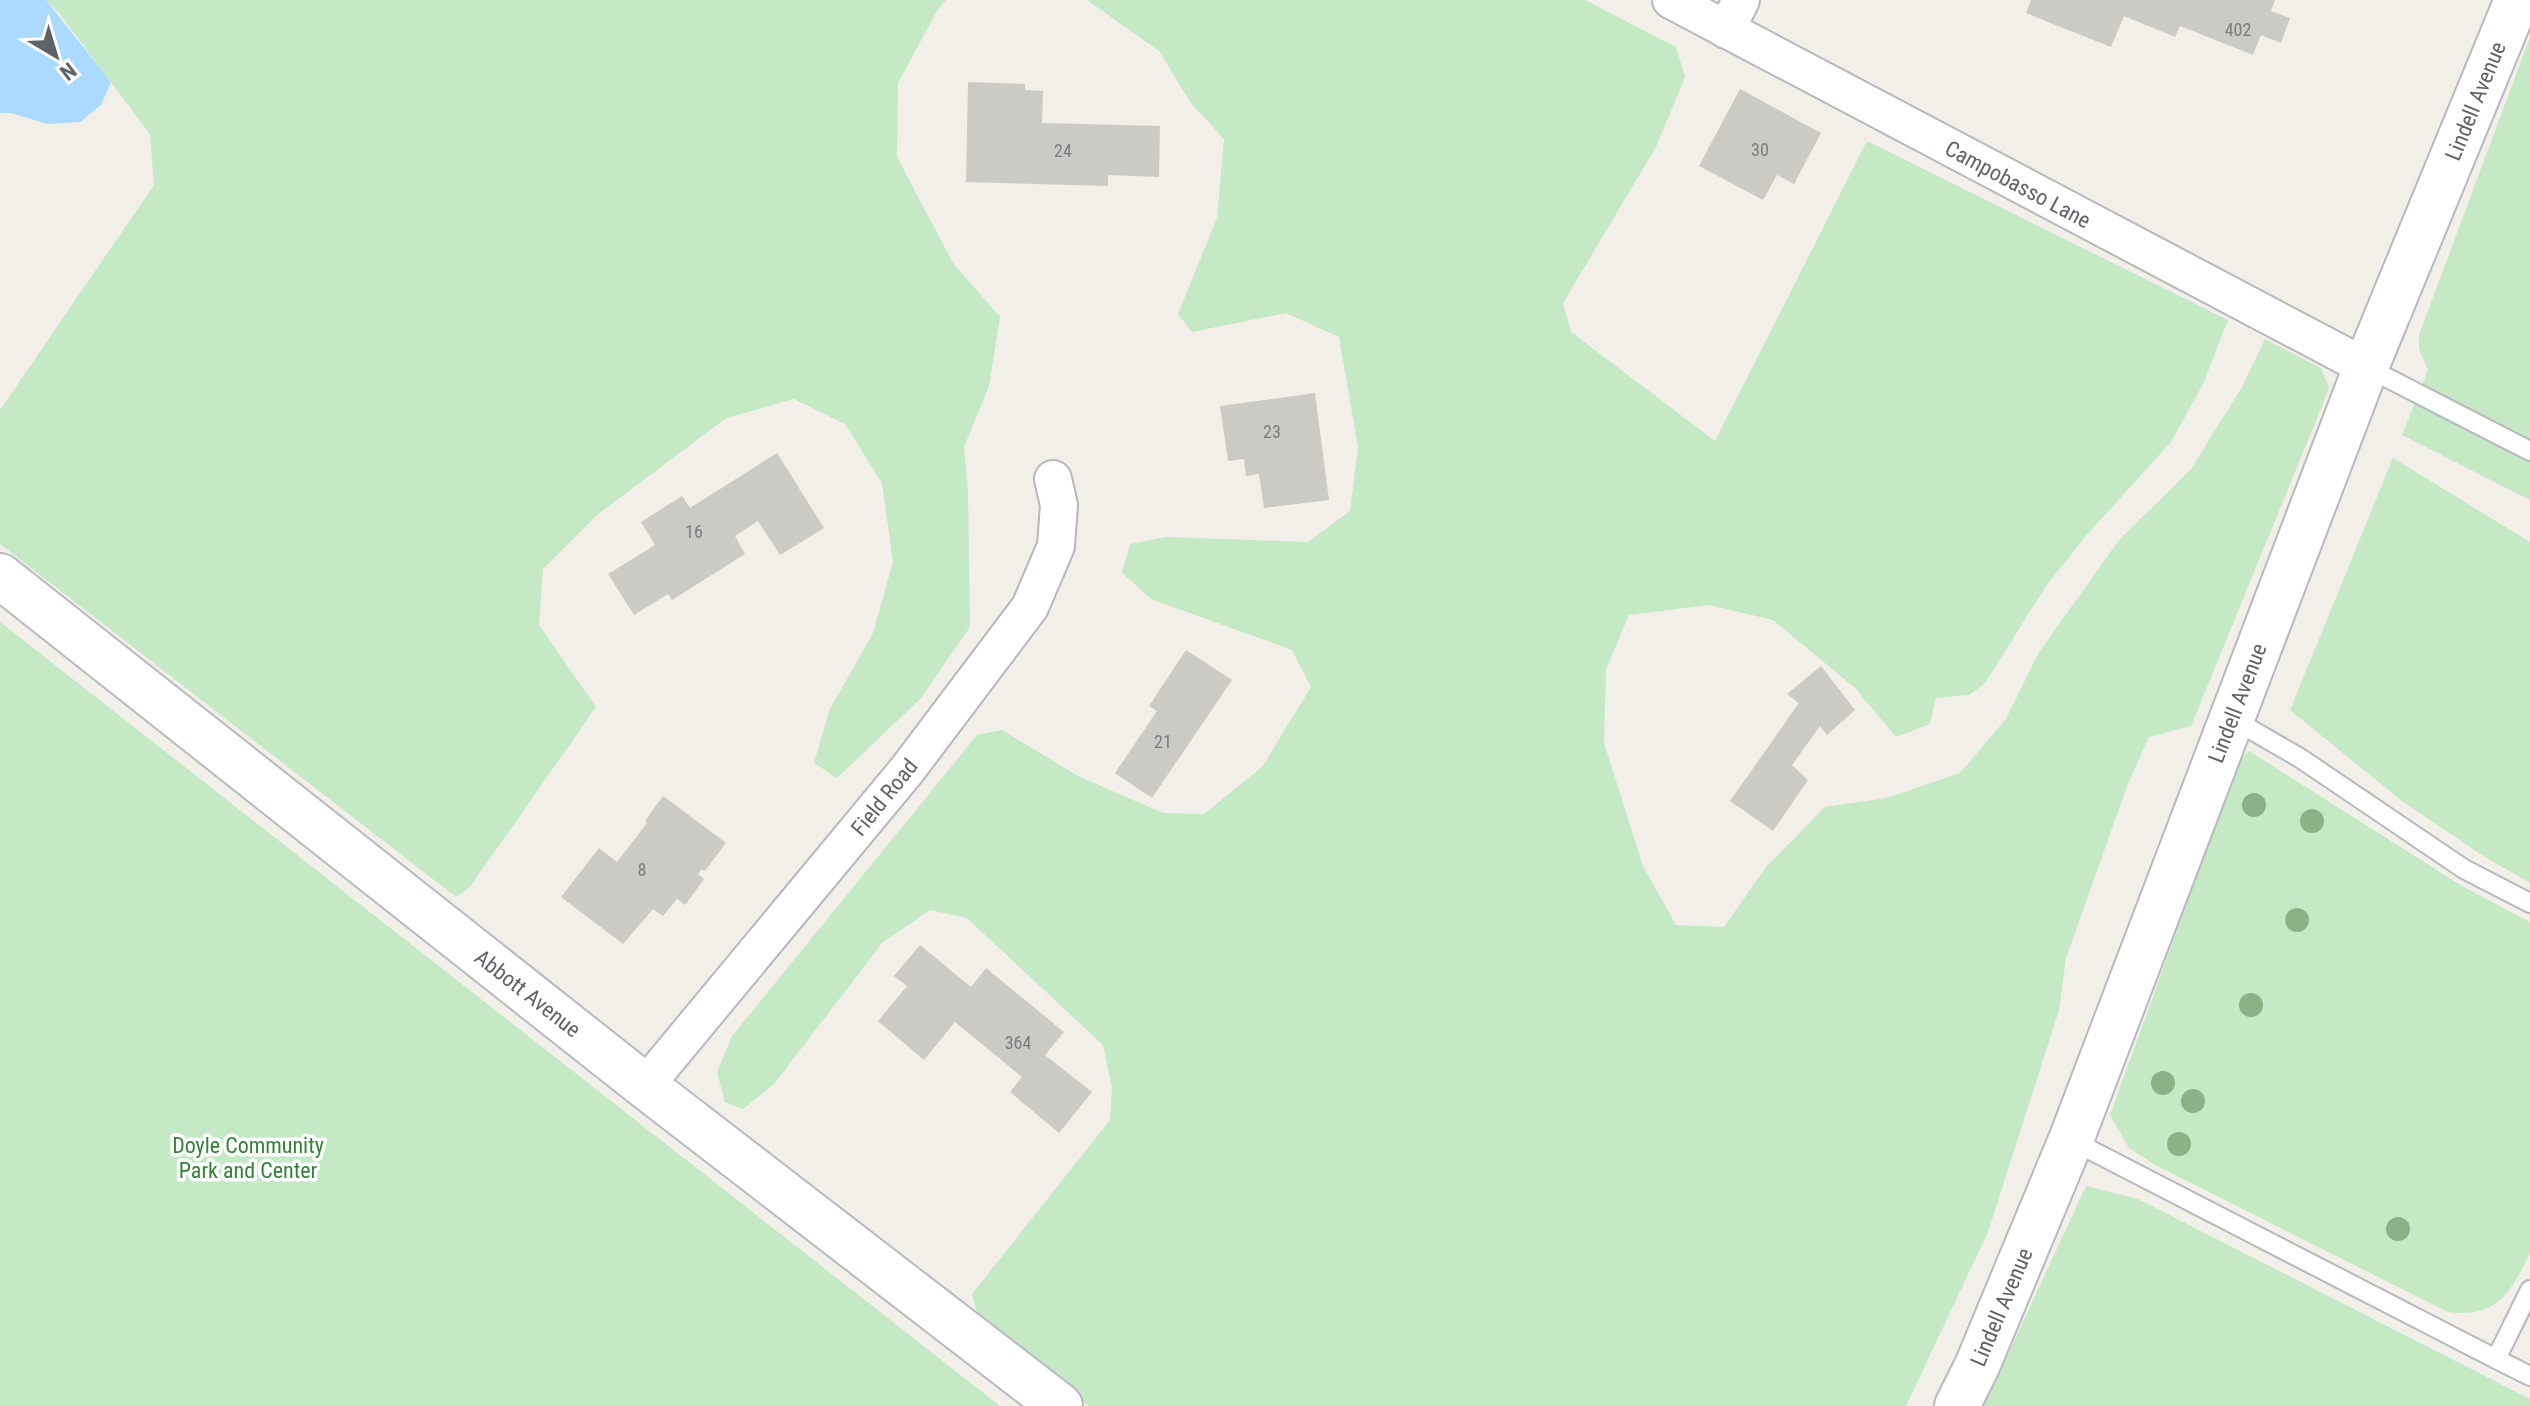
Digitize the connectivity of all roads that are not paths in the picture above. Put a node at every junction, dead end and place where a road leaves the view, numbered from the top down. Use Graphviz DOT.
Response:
graph roads {
  1 [pos="1671,0"];
  2 [pos="2517,0"];
  3 [pos="1734,15"];
  4 [pos="2366,367"];
  5 [pos="2530,451"];
  6 [pos="1053,479"];
  7 [pos="0,576"];
  8 [pos="2231,718"];
  9 [pos="2530,903"];
  10 [pos="645,1086"];
  11 [pos="2071,1140"];
  12 [pos="2530,1290"];
  13 [pos="2496,1359"];
  14 [pos="2530,1376"];
  15 [pos="1060,1406"];
  16 [pos="1957,1406"];
  1 -- 3 [label="street, Campobasso Lane"];
  2 -- 4 [label="street, Lindell Avenue"];
  3 -- 4 [label="street, Campobasso Lane"];
  4 -- 5 [label="lane"];
  4 -- 8 [label="street, Lindell Avenue"];
  6 -- 10 [label="street, Field Road"];
  7 -- 10 [label="street, Abbott Avenue"];
  8 -- 9 [label="lane"];
  8 -- 11 [label="street, Lindell Avenue"];
  10 -- 15 [label="street, Abbott Avenue"];
  11 -- 13 [label="lane"];
  11 -- 16 [label="street, Lindell Avenue"];
  12 -- 13 [label="lane"];
  13 -- 14 [label="lane"];
}
